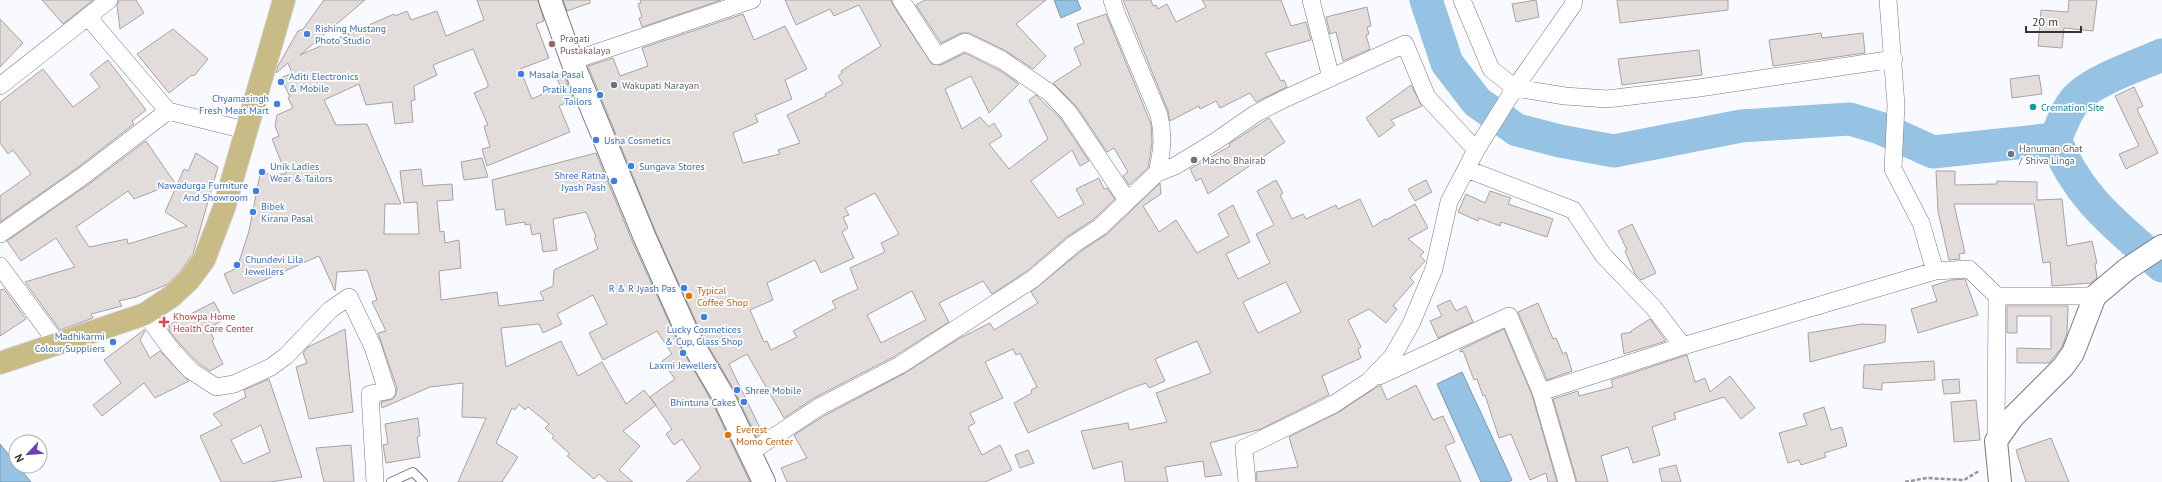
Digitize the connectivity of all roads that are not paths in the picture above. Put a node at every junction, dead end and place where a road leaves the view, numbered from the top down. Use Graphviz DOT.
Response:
graph roads {
  1 [pos="109,0"];
  2 [pos="284,0"];
  3 [pos="550,0"];
  4 [pos="752,0"];
  5 [pos="901,0"];
  6 [pos="1112,0"];
  7 [pos="1312,0"];
  8 [pos="1462,0"];
  9 [pos="1574,0"];
  10 [pos="1888,0"];
  11 [pos="88,17"];
  12 [pos="1894,58"];
  13 [pos="572,60"];
  14 [pos="1331,78"];
  15 [pos="0,86"];
  16 [pos="1511,93"];
  17 [pos="168,112"];
  18 [pos="245,130"];
  19 [pos="1476,150"];
  20 [pos="1466,169"];
  21 [pos="1158,173"];
  22 [pos="1127,200"];
  23 [pos="0,234"];
  24 [pos="2162,246"];
  25 [pos="0,266"];
  26 [pos="1935,271"];
  27 [pos="1996,296"];
  28 [pos="2095,296"];
  29 [pos="145,314"];
  30 [pos="57,343"];
  31 [pos="1683,346"];
  32 [pos="0,363"];
  33 [pos="1369,381"];
  34 [pos="1542,392"];
  35 [pos="1997,450"];
  36 [pos="750,453"];
  37 [pos="375,482"];
  38 [pos="391,482"];
  39 [pos="423,482"];
  40 [pos="764,482"];
  41 [pos="1247,482"];
  42 [pos="1567,482"];
  43 [pos="2000,482"];
  1 -- 11 [label="street"];
  2 -- 18 [label="main road"];
  3 -- 13 [label="main road"];
  4 -- 13 [label="street"];
  5 -- 22 [label="street"];
  6 -- 21 [label="street"];
  7 -- 14 [label="street"];
  8 -- 16 [label="street"];
  9 -- 16 [label="street"];
  10 -- 12 [label="street"];
  11 -- 15 [label="street"];
  11 -- 17 [label="street"];
  12 -- 16 [label="street"];
  12 -- 26 [label="street"];
  13 -- 36 [label="main road"];
  14 -- 19 [label="street"];
  14 -- 21 [label="street"];
  16 -- 19 [label="street"];
  17 -- 18 [label="street"];
  17 -- 23 [label="street"];
  18 -- 29 [label="main road"];
  19 -- 20 [label="street"];
  20 -- 31 [label="street"];
  20 -- 33 [label="street"];
  21 -- 22 [label="street"];
  22 -- 36 [label="street"];
  24 -- 28 [label="main road"];
  25 -- 30 [label="street"];
  26 -- 27 [label="street"];
  26 -- 31 [label="street"];
  27 -- 28 [label="street"];
  27 -- 35 [label="street"];
  28 -- 35 [label="main road"];
  29 -- 30 [label="main road"];
  29 -- 37 [label="street"];
  30 -- 32 [label="main road"];
  31 -- 34 [label="street"];
  33 -- 34 [label="street"];
  33 -- 41 [label="street"];
  34 -- 42 [label="street"];
  35 -- 43 [label="main road"];
  36 -- 40 [label="main road"];
  38 -- 39 [label="lane"];
}
